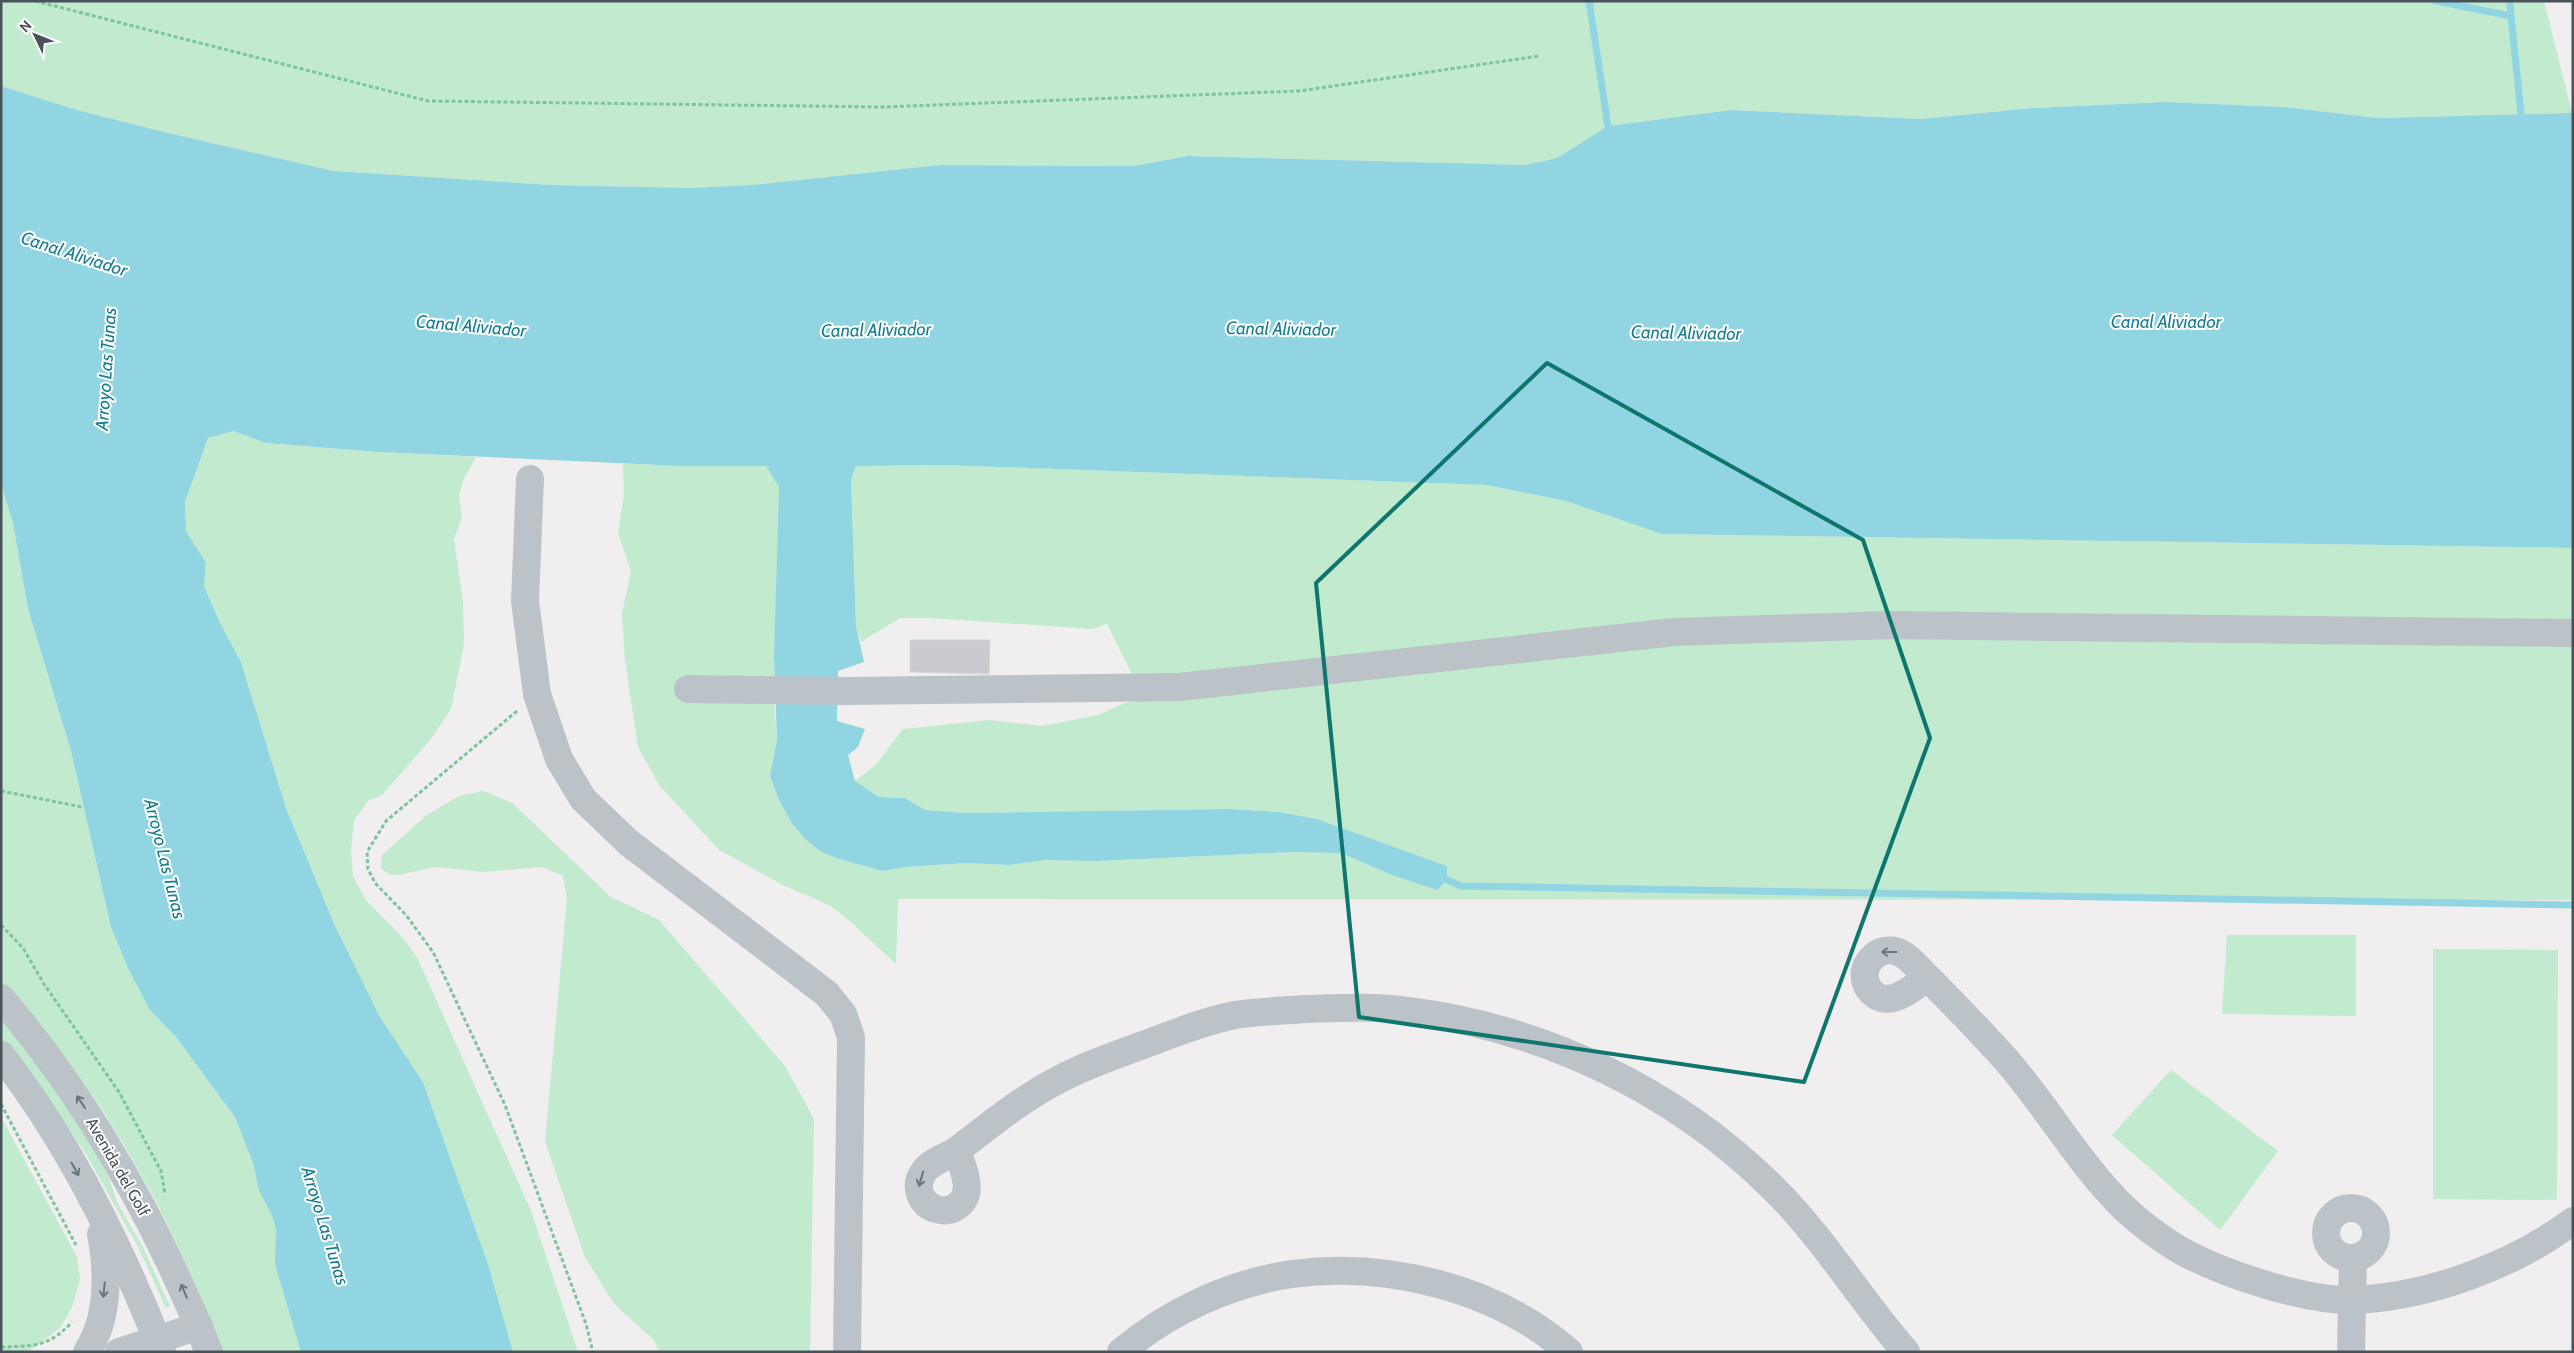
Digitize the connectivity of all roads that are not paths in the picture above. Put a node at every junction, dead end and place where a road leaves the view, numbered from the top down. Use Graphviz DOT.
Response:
graph roads {
  1 [pos="530,479"];
  2 [pos="2573,633"];
  3 [pos="688,689"];
  4 [pos="1928,978"];
  5 [pos="1,998"];
  6 [pos="1,1055"];
  7 [pos="958,1150"];
  8 [pos="97,1207"];
  9 [pos="2573,1221"];
  10 [pos="2352,1258"];
  11 [pos="2352,1300"];
  12 [pos="199,1326"];
  13 [pos="160,1346"];
  14 [pos="86,1352"];
  15 [pos="119,1352"];
  16 [pos="209,1352"];
  17 [pos="847,1352"];
  18 [pos="1121,1352"];
  19 [pos="1568,1352"];
  20 [pos="1906,1352"];
  21 [pos="2351,1352"];
  1 -- 17 [label="street"];
  2 -- 3 [label="street"];
  4 -- 11 [label="street"];
  12 -- 5 [label="street, Avenida del Golf, one-way"];
  6 -- 8 [label="street, one-way"];
  7 -- 20 [label="street"];
  8 -- 13 [label="street"];
  8 -- 14 [label="street, one-way"];
  9 -- 11 [label="street"];
  10 -- 11 [label="street"];
  11 -- 21 [label="street"];
  12 -- 13 [label="street"];
  12 -- 16 [label="street, Avenida del Golf"];
  13 -- 15 [label="street"];
  18 -- 19 [label="street"];
}
